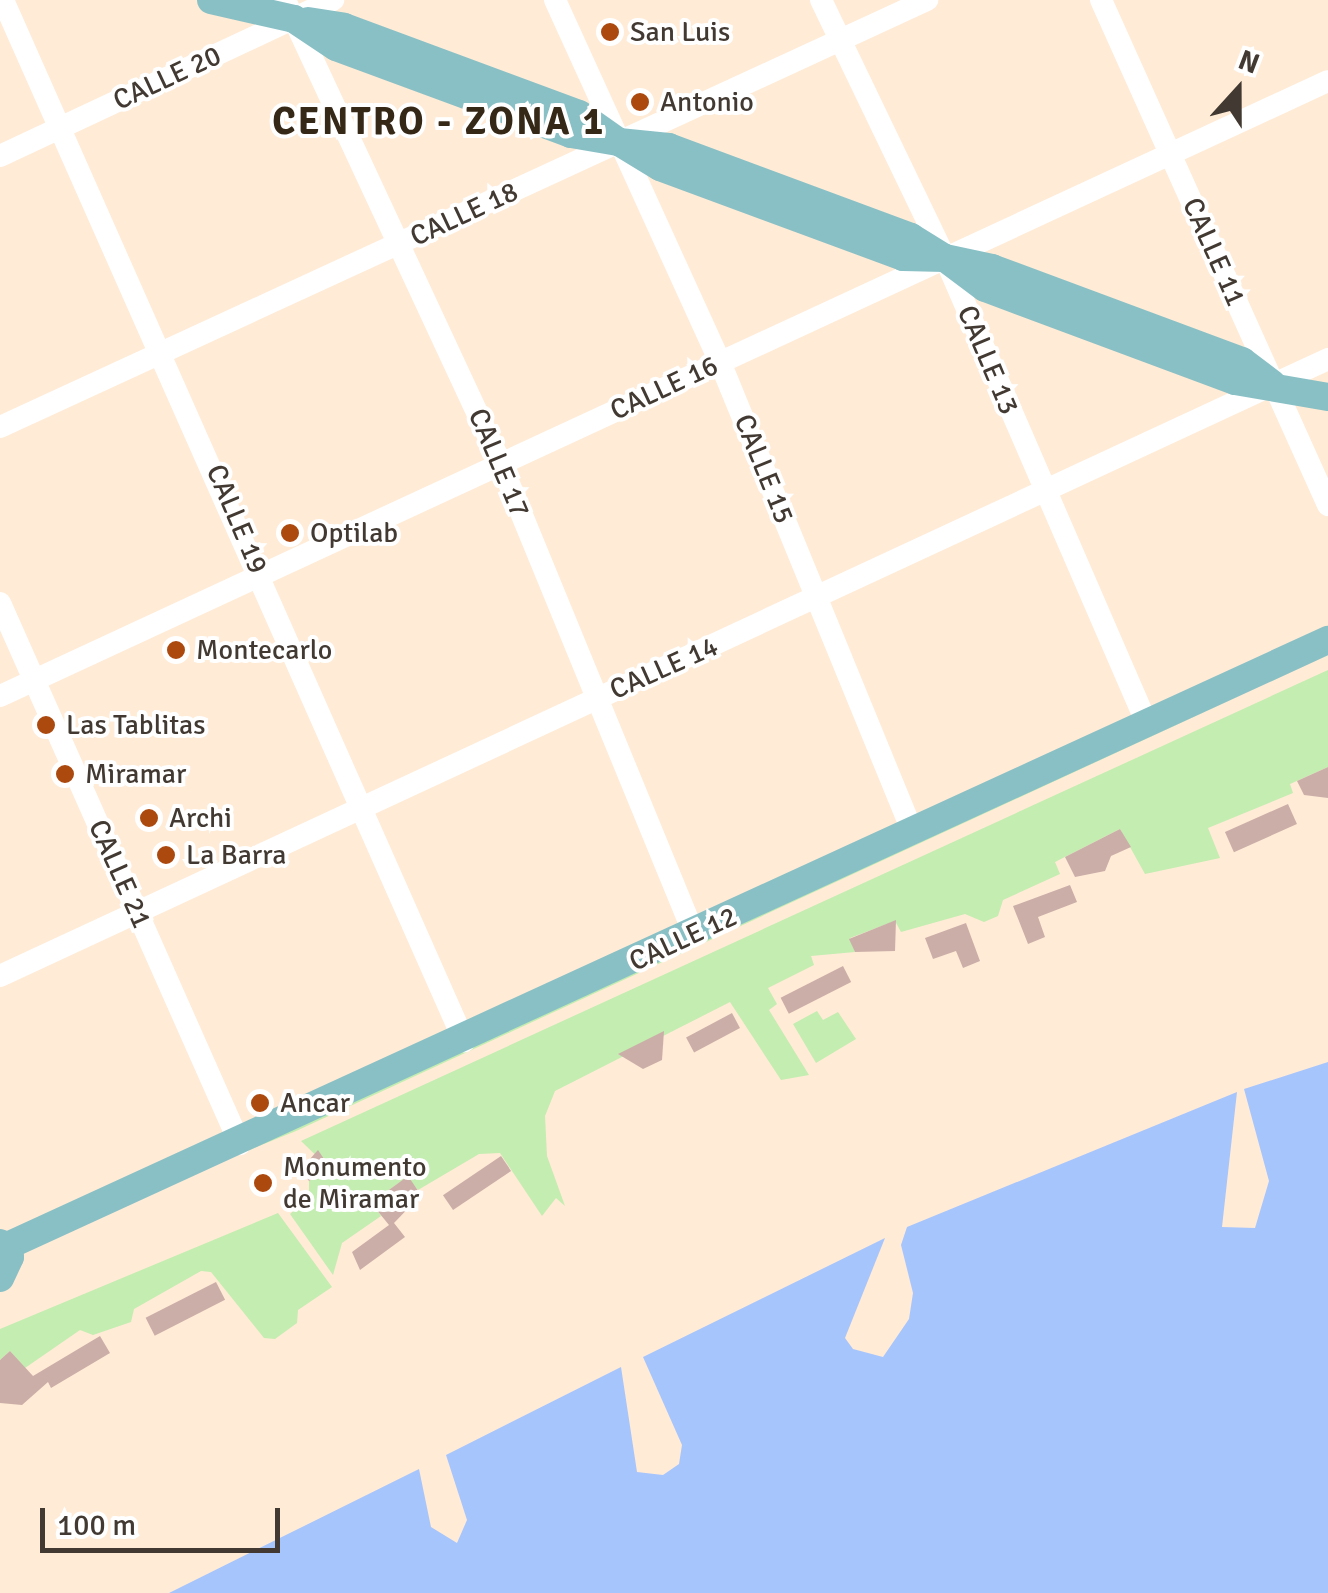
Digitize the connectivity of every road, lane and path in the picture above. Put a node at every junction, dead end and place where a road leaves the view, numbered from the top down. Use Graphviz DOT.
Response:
graph roads {
  1 [pos="2,0"];
  2 [pos="211,0"];
  3 [pos="265,0"];
  4 [pos="333,0"];
  5 [pos="555,0"];
  6 [pos="821,0"];
  7 [pos="927,0"];
  8 [pos="1101,0"];
  9 [pos="290,10"];
  10 [pos="839,40"];
  11 [pos="1328,81"];
  12 [pos="59,129"];
  13 [pos="619,142"];
  14 [pos="1170,154"];
  15 [pos="0,156"];
  16 [pos="399,244"];
  17 [pos="945,258"];
  18 [pos="164,350"];
  19 [pos="1328,359"];
  20 [pos="720,362"];
  21 [pos="1273,385"];
  22 [pos="1328,397"];
  23 [pos="0,426"];
  24 [pos="501,464"];
  25 [pos="1045,494"];
  26 [pos="1328,504"];
  27 [pos="262,575"];
  28 [pos="817,599"];
  29 [pos="0,603"];
  30 [pos="1328,640"];
  31 [pos="34,680"];
  32 [pos="0,696"];
  33 [pos="596,698"];
  34 [pos="1147,724"];
  35 [pos="363,805"];
  36 [pos="912,833"];
  37 [pos="137,912"];
  38 [pos="694,934"];
  39 [pos="0,976"];
  40 [pos="464,1041"];
  41 [pos="240,1144"];
  42 [pos="3,1260"];
  1 -- 12 [label="street, CALLE 19"];
  2 -- 9 [label="main road"];
  3 -- 9 [label="main road"];
  4 -- 9 [label="street, CALLE 20"];
  5 -- 13 [label="street, CALLE 15"];
  6 -- 10 [label="street, CALLE 13"];
  7 -- 10 [label="street, CALLE 18"];
  8 -- 14 [label="street, CALLE 11"];
  9 -- 12 [label="street, CALLE 20"];
  9 -- 13 [label="main road"];
  9 -- 16 [label="street, CALLE 17"];
  10 -- 13 [label="street, CALLE 18"];
  10 -- 17 [label="street, CALLE 13"];
  11 -- 14 [label="street, CALLE 16"];
  12 -- 15 [label="street, CALLE 20"];
  12 -- 18 [label="street, CALLE 19"];
  13 -- 16 [label="street, CALLE 18"];
  13 -- 17 [label="main road"];
  13 -- 20 [label="street, CALLE 15"];
  14 -- 17 [label="street, CALLE 16"];
  14 -- 21 [label="street, CALLE 11"];
  16 -- 18 [label="street, CALLE 18"];
  16 -- 24 [label="street, CALLE 17"];
  17 -- 20 [label="street, CALLE 16"];
  17 -- 21 [label="main road"];
  17 -- 25 [label="street, CALLE 13"];
  18 -- 23 [label="street, CALLE 18"];
  18 -- 27 [label="street, CALLE 19"];
  19 -- 21 [label="street, CALLE 14"];
  20 -- 24 [label="street, CALLE 16"];
  20 -- 28 [label="street, CALLE 15"];
  21 -- 22 [label="main road"];
  21 -- 25 [label="street, CALLE 14"];
  21 -- 26 [label="street, CALLE 11"];
  24 -- 27 [label="street, CALLE 16"];
  24 -- 33 [label="street, CALLE 17"];
  25 -- 28 [label="street, CALLE 14"];
  25 -- 34 [label="street, CALLE 13"];
  27 -- 31 [label="street, CALLE 16"];
  27 -- 35 [label="street, CALLE 19"];
  28 -- 33 [label="street, CALLE 14"];
  28 -- 36 [label="street, CALLE 15"];
  29 -- 31 [label="street, CALLE 21"];
  30 -- 34 [label="main road, CALLE 12"];
  31 -- 32 [label="street, CALLE 16"];
  31 -- 37 [label="street, CALLE 21"];
  33 -- 35 [label="street, CALLE 14"];
  33 -- 38 [label="street, CALLE 17"];
  34 -- 36 [label="main road, CALLE 12"];
  35 -- 37 [label="street, CALLE 14"];
  35 -- 40 [label="street, CALLE 19"];
  36 -- 38 [label="main road, CALLE 12"];
  37 -- 39 [label="street, CALLE 14"];
  37 -- 41 [label="street, CALLE 21"];
  38 -- 40 [label="main road, CALLE 12"];
  40 -- 41 [label="main road, CALLE 12"];
  41 -- 42 [label="main road, CALLE 12"];
}
